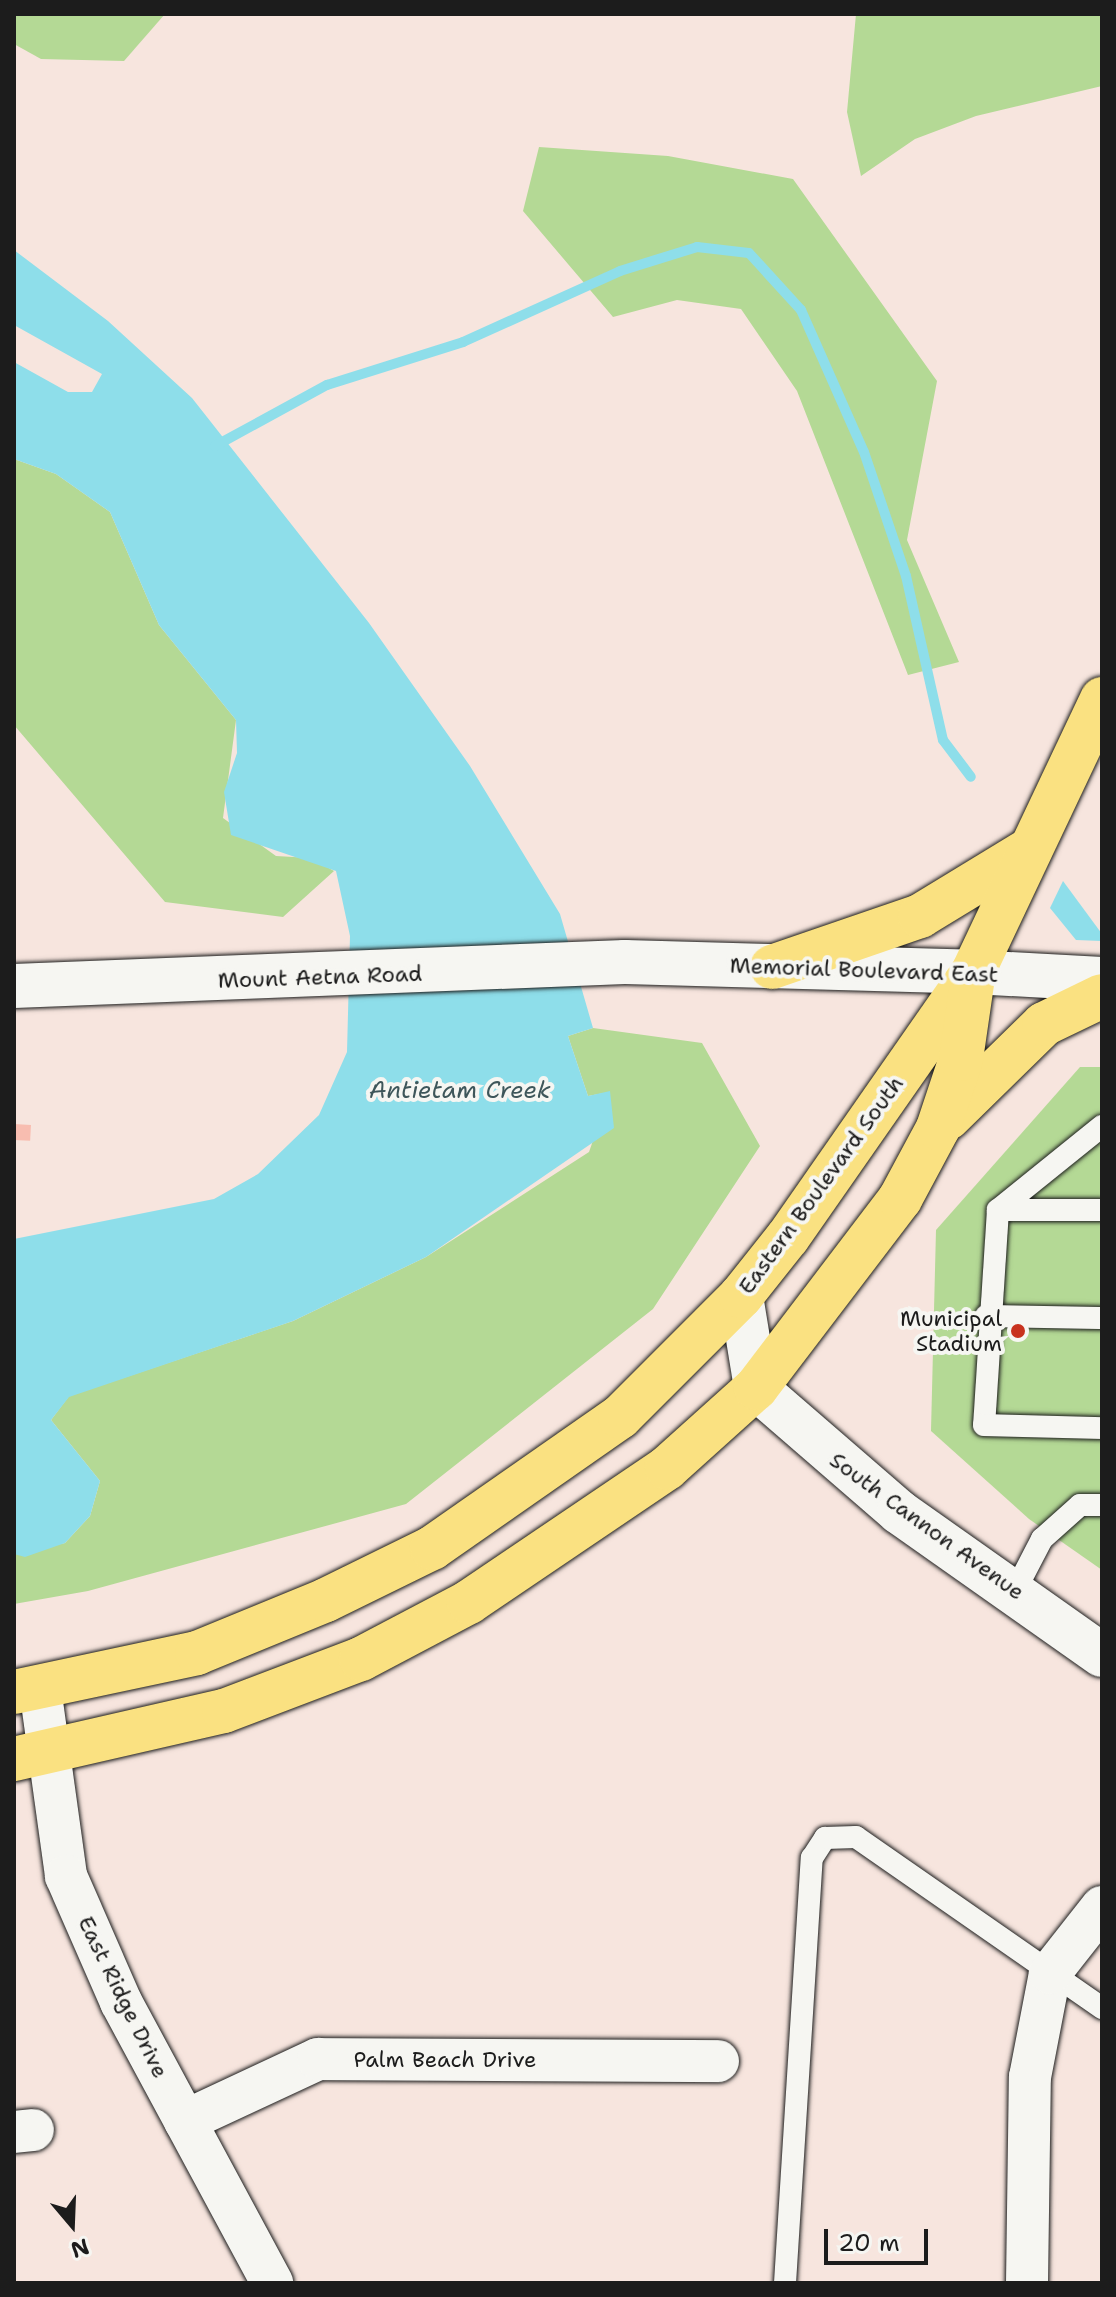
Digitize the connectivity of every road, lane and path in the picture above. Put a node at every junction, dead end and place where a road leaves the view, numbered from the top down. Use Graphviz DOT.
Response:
graph roads {
  1 [pos="1102,699"];
  2 [pos="1032,847"];
  3 [pos="625,962"];
  4 [pos="772,967"];
  5 [pos="973,972"];
  6 [pos="1102,979"];
  7 [pos="14,986"];
  8 [pos="1102,996"];
  9 [pos="1102,1126"];
  10 [pos="938,1128"];
  11 [pos="998,1210"];
  12 [pos="1102,1210"];
  13 [pos="741,1296"];
  14 [pos="986,1316"];
  15 [pos="1102,1318"];
  16 [pos="756,1388"];
  17 [pos="1102,1428"];
  18 [pos="1102,1505"];
  19 [pos="1015,1591"];
  20 [pos="1102,1655"];
  21 [pos="27,1690"];
  22 [pos="30,1757"];
  23 [pos="1102,1907"];
  24 [pos="1050,1973"];
  25 [pos="1102,2008"];
  26 [pos="718,2061"];
  27 [pos="185,2121"];
  28 [pos="272,2283"];
  29 [pos="785,2283"];
  30 [pos="1027,2283"];
  1 -- 2 [label="main road, Eastern Boulevard South"];
  2 -- 4 [label="main road"];
  2 -- 5 [label="main road, Eastern Boulevard South"];
  3 -- 4 [label="street, Memorial Boulevard East"];
  3 -- 7 [label="street, Mount Aetna Road"];
  4 -- 5 [label="street, Memorial Boulevard East"];
  5 -- 6 [label="street, Memorial Boulevard East"];
  5 -- 10 [label="main road, Eastern Boulevard South"];
  5 -- 13 [label="main road, Eastern Boulevard South"];
  8 -- 10 [label="main road"];
  9 -- 11 [label="lane"];
  10 -- 16 [label="main road, Eastern Boulevard South"];
  11 -- 12 [label="lane"];
  11 -- 14 [label="lane"];
  13 -- 16 [label="street"];
  13 -- 21 [label="main road, Eastern Boulevard South"];
  14 -- 15 [label="lane"];
  14 -- 17 [label="lane"];
  16 -- 19 [label="street, South Cannon Avenue"];
  16 -- 22 [label="main road, Eastern Boulevard South"];
  18 -- 19 [label="lane"];
  19 -- 20 [label="street, South Cannon Avenue"];
  21 -- 22 [label="street, East Ridge Drive"];
  22 -- 27 [label="street, East Ridge Drive"];
  23 -- 24 [label="street"];
  24 -- 25 [label="lane"];
  24 -- 29 [label="lane"];
  24 -- 30 [label="street"];
  26 -- 27 [label="street, Palm Beach Drive"];
  27 -- 28 [label="street, East Ridge Drive"];
}
